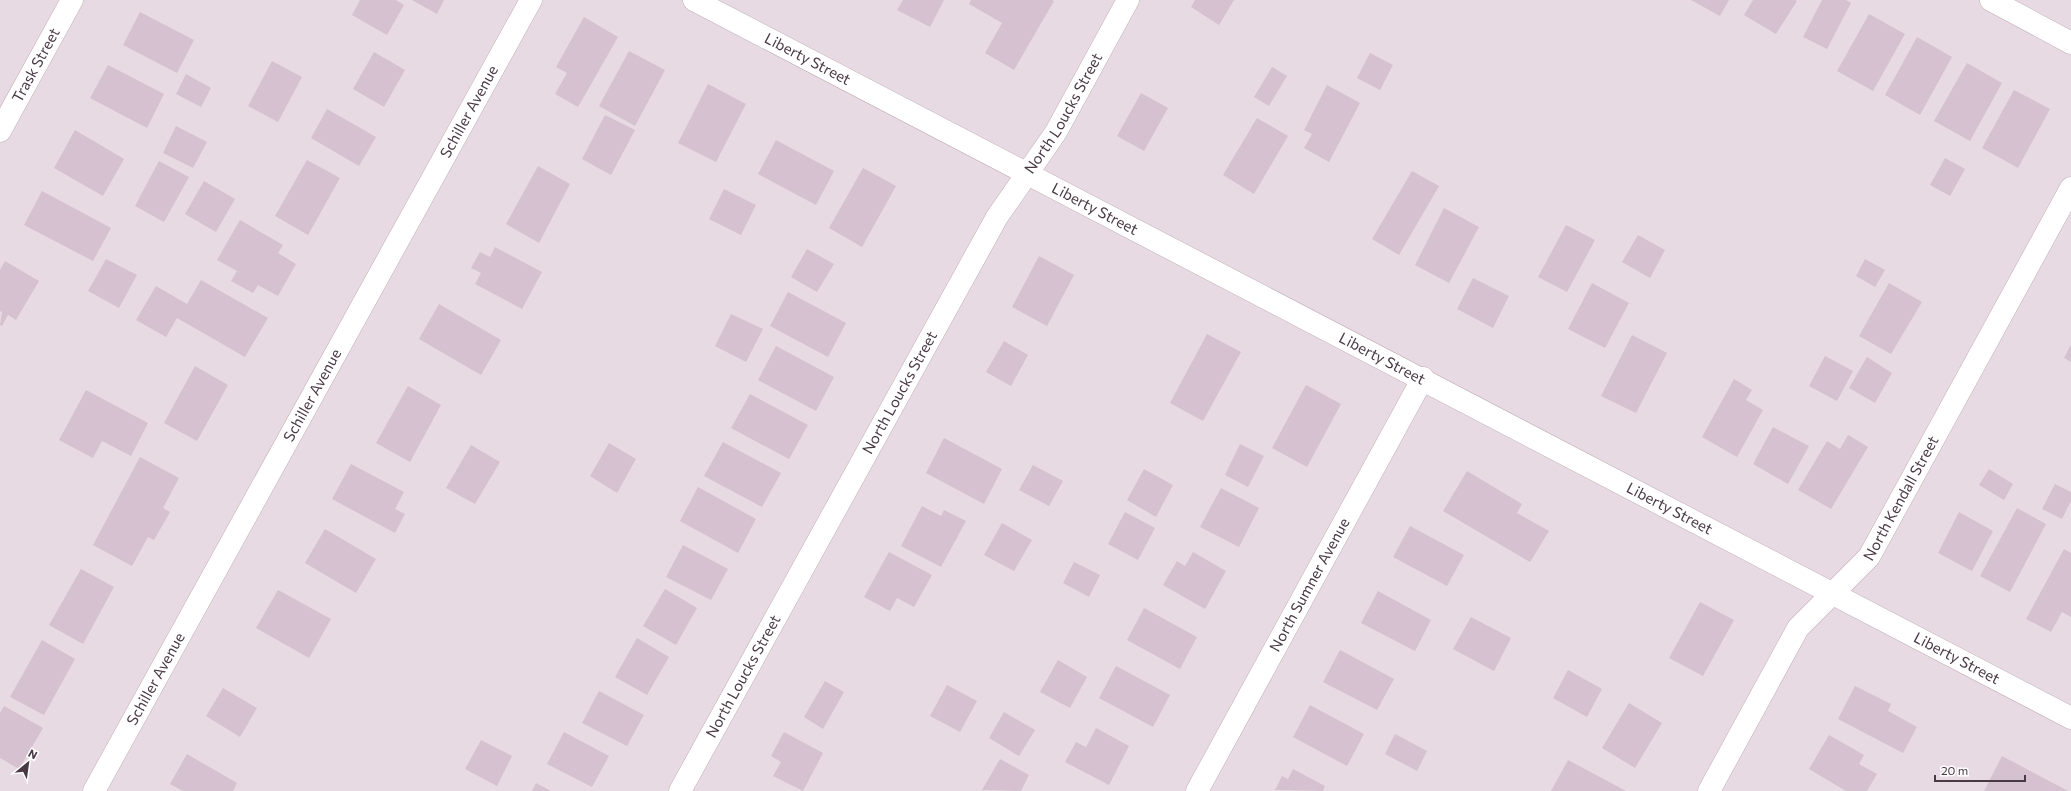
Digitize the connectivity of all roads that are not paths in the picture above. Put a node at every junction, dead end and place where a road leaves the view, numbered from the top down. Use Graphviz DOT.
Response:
graph roads {
  1 [pos="72,0"];
  2 [pos="531,0"];
  3 [pos="694,0"];
  4 [pos="1128,0"];
  5 [pos="1991,0"];
  6 [pos="2071,43"];
  7 [pos="0,131"];
  8 [pos="1027,175"];
  9 [pos="2071,188"];
  10 [pos="1423,378"];
  11 [pos="1832,594"];
  12 [pos="2071,718"];
  13 [pos="94,791"];
  14 [pos="680,791"];
  15 [pos="1197,791"];
  16 [pos="1709,791"];
  1 -- 7 [label="street, Trask Street"];
  2 -- 13 [label="street, Schiller Avenue"];
  3 -- 8 [label="street, Liberty Street"];
  4 -- 8 [label="street, North Loucks Street"];
  5 -- 6 [label="street"];
  8 -- 10 [label="street, Liberty Street"];
  8 -- 14 [label="street, North Loucks Street"];
  9 -- 11 [label="street, North Kendall Street"];
  10 -- 11 [label="street, Liberty Street"];
  10 -- 15 [label="street, North Sumner Avenue"];
  11 -- 12 [label="street, Liberty Street"];
  11 -- 16 [label="street, North Kendall Street"];
}
